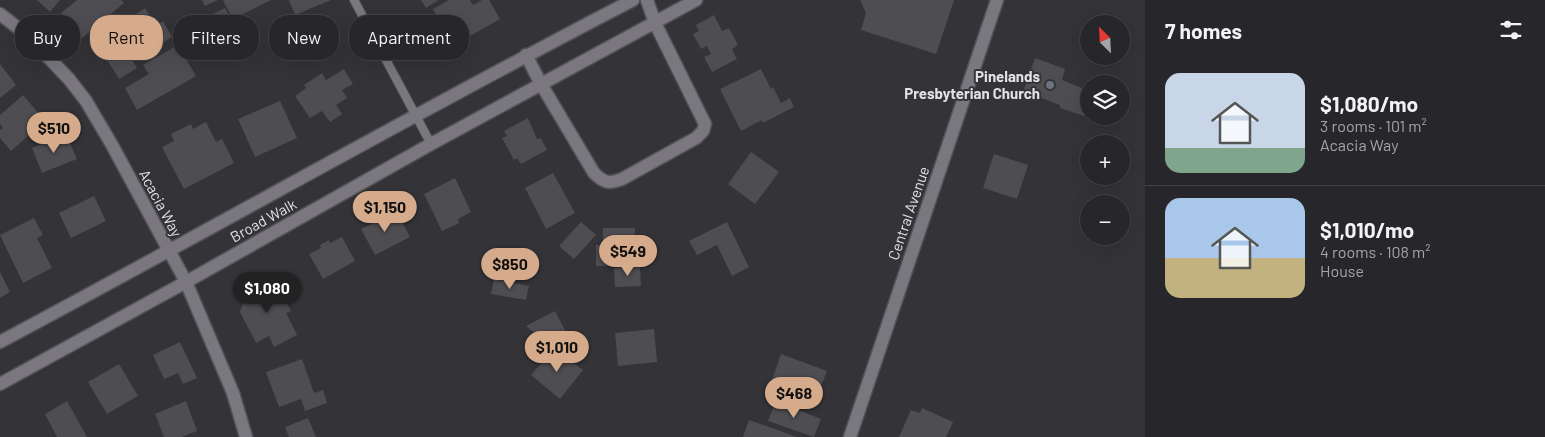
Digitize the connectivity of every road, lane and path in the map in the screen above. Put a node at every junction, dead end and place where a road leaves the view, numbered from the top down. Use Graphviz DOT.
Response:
graph roads {
  1 [pos="354,0"];
  2 [pos="633,0"];
  3 [pos="647,0"];
  4 [pos="696,0"];
  5 [pos="997,0"];
  6 [pos="0,14"];
  7 [pos="655,23"];
  8 [pos="526,56"];
  9 [pos="541,84"];
  10 [pos="414,115"];
  11 [pos="430,144"];
  12 [pos="169,252"];
  13 [pos="186,282"];
  14 [pos="0,342"];
  15 [pos="0,384"];
  16 [pos="246,437"];
  17 [pos="850,437"];
  1 -- 10 [label="lane"];
  2 -- 8 [label="street, Broad Walk"];
  3 -- 7 [label="street"];
  4 -- 7 [label="street, Broad Walk"];
  5 -- 17 [label="street, Central Avenue"];
  6 -- 12 [label="street, Acacia Way"];
  7 -- 9 [label="street, Broad Walk"];
  7 -- 9 [label="street"];
  8 -- 9 [label="street"];
  8 -- 10 [label="street, Broad Walk"];
  9 -- 11 [label="street, Broad Walk"];
  10 -- 11 [label="lane"];
  10 -- 12 [label="street, Broad Walk"];
  11 -- 13 [label="street, Broad Walk"];
  12 -- 13 [label="street, Acacia Way"];
  12 -- 14 [label="street, Broad Walk"];
  13 -- 15 [label="street, Broad Walk"];
  13 -- 16 [label="street, Acacia Way"];
}
